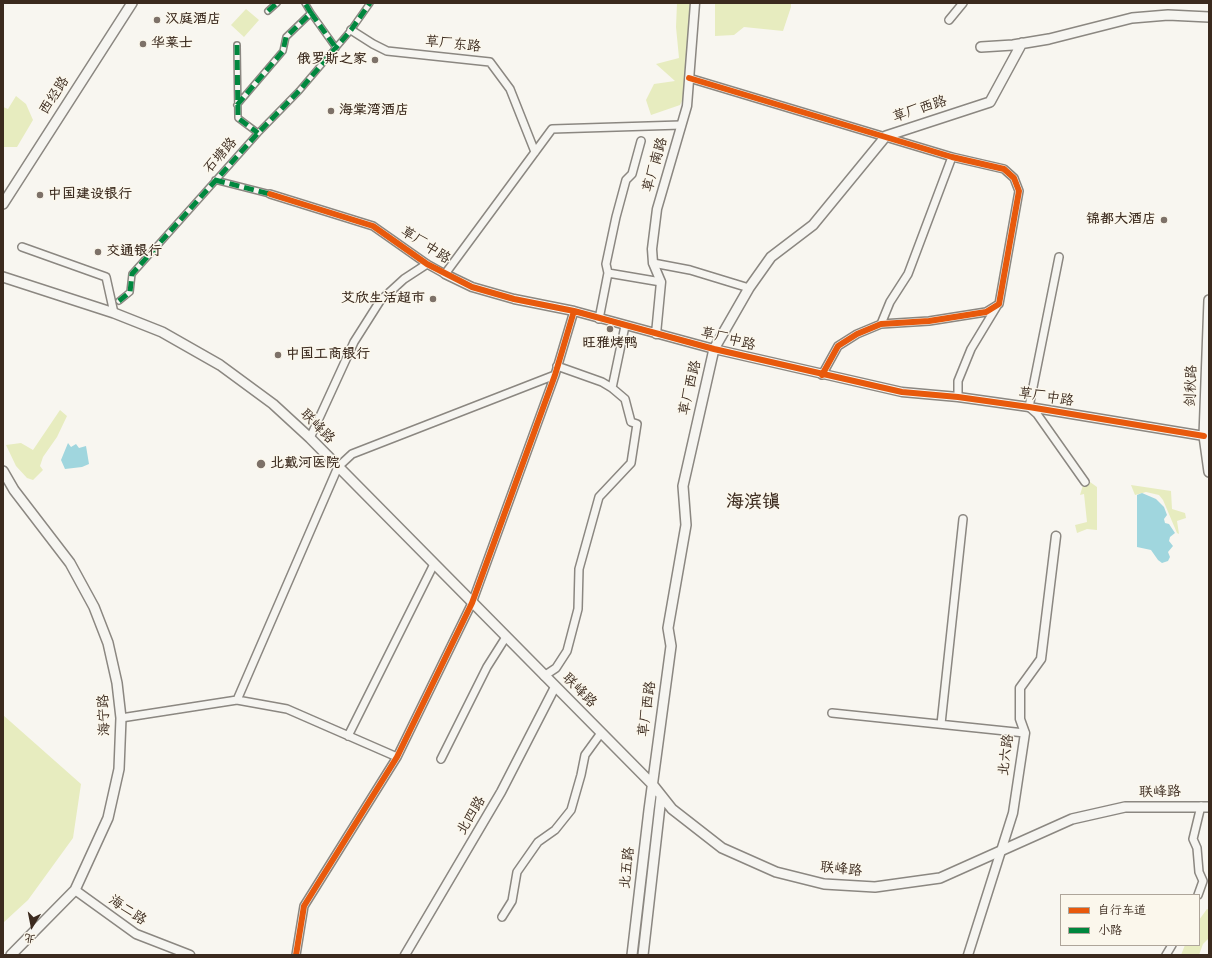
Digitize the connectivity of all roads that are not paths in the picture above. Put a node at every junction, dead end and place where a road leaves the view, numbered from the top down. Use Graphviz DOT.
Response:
graph roads {
  1 [pos="132,3"];
  2 [pos="276,3"];
  3 [pos="305,3"];
  4 [pos="370,3"];
  5 [pos="695,3"];
  6 [pos="963,3"];
  7 [pos="268,11"];
  8 [pos="311,13"];
  9 [pos="1209,17"];
  10 [pos="949,20"];
  11 [pos="351,30"];
  12 [pos="1022,44"];
  13 [pos="237,45"];
  14 [pos="981,47"];
  15 [pos="336,48"];
  16 [pos="689,78"];
  17 [pos="237,105"];
  18 [pos="681,125"];
  19 [pos="258,133"];
  20 [pos="886,136"];
  21 [pos="641,141"];
  22 [pos="535,152"];
  23 [pos="952,157"];
  24 [pos="215,180"];
  25 [pos="270,194"];
  26 [pos="3,204"];
  27 [pos="22,247"];
  28 [pos="1059,257"];
  29 [pos="653,263"];
  30 [pos="427,264"];
  31 [pos="3,270"];
  32 [pos="608,273"];
  33 [pos="445,274"];
  34 [pos="3,277"];
  35 [pos="15,281"];
  36 [pos="661,282"];
  37 [pos="3,285"];
  38 [pos="749,288"];
  39 [pos="1209,300"];
  40 [pos="119,302"];
  41 [pos="998,304"];
  42 [pos="574,311"];
  43 [pos="114,313"];
  44 [pos="599,319"];
  45 [pos="882,324"];
  46 [pos="625,326"];
  47 [pos="656,334"];
  48 [pos="714,349"];
  49 [pos="557,366"];
  50 [pos="555,375"];
  51 [pos="822,375"];
  52 [pos="612,388"];
  53 [pos="958,397"];
  54 [pos="1029,407"];
  55 [pos="1204,436"];
  56 [pos="310,438"];
  57 [pos="338,467"];
  58 [pos="3,471"];
  59 [pos="1209,472"];
  60 [pos="1085,482"];
  61 [pos="963,519"];
  62 [pos="1056,536"];
  63 [pos="434,564"];
  64 [pos="472,603"];
  65 [pos="506,637"];
  66 [pos="544,676"];
  67 [pos="555,687"];
  68 [pos="237,700"];
  69 [pos="832,713"];
  70 [pos="121,718"];
  71 [pos="941,724"];
  72 [pos="601,733"];
  73 [pos="1025,733"];
  74 [pos="348,736"];
  75 [pos="397,757"];
  76 [pos="441,759"];
  77 [pos="653,785"];
  78 [pos="661,797"];
  79 [pos="1205,807"];
  80 [pos="1000,852"];
  81 [pos="75,890"];
  82 [pos="1198,894"];
  83 [pos="502,917"];
  84 [pos="1171,946"];
  85 [pos="11,955"];
  86 [pos="190,955"];
  87 [pos="296,955"];
  88 [pos="404,955"];
  89 [pos="632,955"];
  90 [pos="643,955"];
  91 [pos="968,955"];
  92 [pos="1166,955"];
  1 -- 26 [label="main road, 西经路"];
  2 -- 7 [label="street"];
  3 -- 8 [label="street"];
  4 -- 11 [label="street"];
  5 -- 16 [label="street, 草厂南路"];
  6 -- 10 [label="street"];
  8 -- 15 [label="street"];
  8 -- 17 [label="street"];
  9 -- 12 [label="main road"];
  11 -- 15 [label="street, 石塘路"];
  11 -- 22 [label="street, 草厂东路"];
  12 -- 14 [label="main road"];
  12 -- 20 [label="main road, 草厂西路"];
  13 -- 17 [label="street"];
  15 -- 19 [label="street, 石塘路"];
  16 -- 18 [label="street, 草厂南路"];
  16 -- 20 [label="street"];
  17 -- 19 [label="street"];
  18 -- 22 [label="street"];
  18 -- 29 [label="street, 草厂南路"];
  19 -- 24 [label="street, 石塘路"];
  20 -- 23 [label="street"];
  20 -- 38 [label="main road, 草厂西路"];
  21 -- 32 [label="street"];
  22 -- 33 [label="street"];
  23 -- 41 [label="street"];
  23 -- 45 [label="street"];
  24 -- 25 [label="street, 草厂中路"];
  24 -- 40 [label="street, 石塘路"];
  25 -- 30 [label="street, 草厂中路"];
  27 -- 43 [label="street"];
  28 -- 54 [label="street"];
  29 -- 36 [label="street, 草厂南路"];
  29 -- 38 [label="street"];
  30 -- 33 [label="street, 草厂中路"];
  30 -- 56 [label="street"];
  31 -- 35 [label="main road"];
  32 -- 36 [label="street"];
  32 -- 44 [label="street"];
  33 -- 42 [label="street, 草厂中路"];
  34 -- 35 [label="main road, 联峰路"];
  35 -- 37 [label="main road"];
  35 -- 43 [label="main road, 联峰路"];
  36 -- 47 [label="street, 草厂南路"];
  38 -- 48 [label="main road, 草厂西路"];
  39 -- 55 [label="main road, 剑秋路"];
  41 -- 45 [label="street"];
  41 -- 53 [label="street"];
  42 -- 44 [label="street, 草厂中路"];
  42 -- 49 [label="street"];
  43 -- 56 [label="main road, 联峰路"];
  44 -- 46 [label="street, 草厂中路"];
  45 -- 51 [label="street"];
  46 -- 47 [label="street, 草厂中路"];
  46 -- 52 [label="street"];
  47 -- 48 [label="street, 草厂中路"];
  48 -- 51 [label="street, 草厂中路"];
  48 -- 77 [label="main road, 草厂西路"];
  49 -- 50 [label="street"];
  49 -- 52 [label="street"];
  50 -- 57 [label="street"];
  50 -- 64 [label="street"];
  51 -- 53 [label="street, 草厂中路"];
  52 -- 66 [label="street"];
  53 -- 54 [label="street, 草厂中路"];
  54 -- 55 [label="street, 草厂中路"];
  54 -- 60 [label="street"];
  55 -- 59 [label="main road, 剑秋路"];
  56 -- 57 [label="main road, 联峰路"];
  57 -- 63 [label="main road, 联峰路"];
  57 -- 68 [label="street"];
  58 -- 70 [label="main road, 海宁路"];
  61 -- 71 [label="street"];
  62 -- 73 [label="street, 北六路"];
  63 -- 64 [label="main road, 联峰路"];
  63 -- 74 [label="street"];
  64 -- 65 [label="main road, 联峰路"];
  64 -- 75 [label="street"];
  65 -- 66 [label="main road, 联峰路"];
  65 -- 76 [label="street"];
  66 -- 67 [label="main road, 联峰路"];
  67 -- 72 [label="main road, 联峰路"];
  67 -- 88 [label="street, 北四路"];
  68 -- 70 [label="street"];
  68 -- 74 [label="street"];
  69 -- 71 [label="street"];
  70 -- 81 [label="main road, 海宁路"];
  71 -- 73 [label="street"];
  72 -- 77 [label="main road, 联峰路"];
  72 -- 83 [label="street"];
  73 -- 80 [label="street, 北六路"];
  74 -- 75 [label="street"];
  75 -- 87 [label="street"];
  77 -- 78 [label="main road, 联峰路"];
  77 -- 89 [label="main road, 北五路"];
  78 -- 80 [label="main road, 联峰路"];
  78 -- 90 [label="main road, 北五路"];
  79 -- 80 [label="main road, 联峰路"];
  79 -- 82 [label="street"];
  80 -- 91 [label="street, 北六路"];
  81 -- 85 [label="main road, 海宁路"];
  81 -- 86 [label="street, 海二路"];
  84 -- 92 [label="street"];
}
